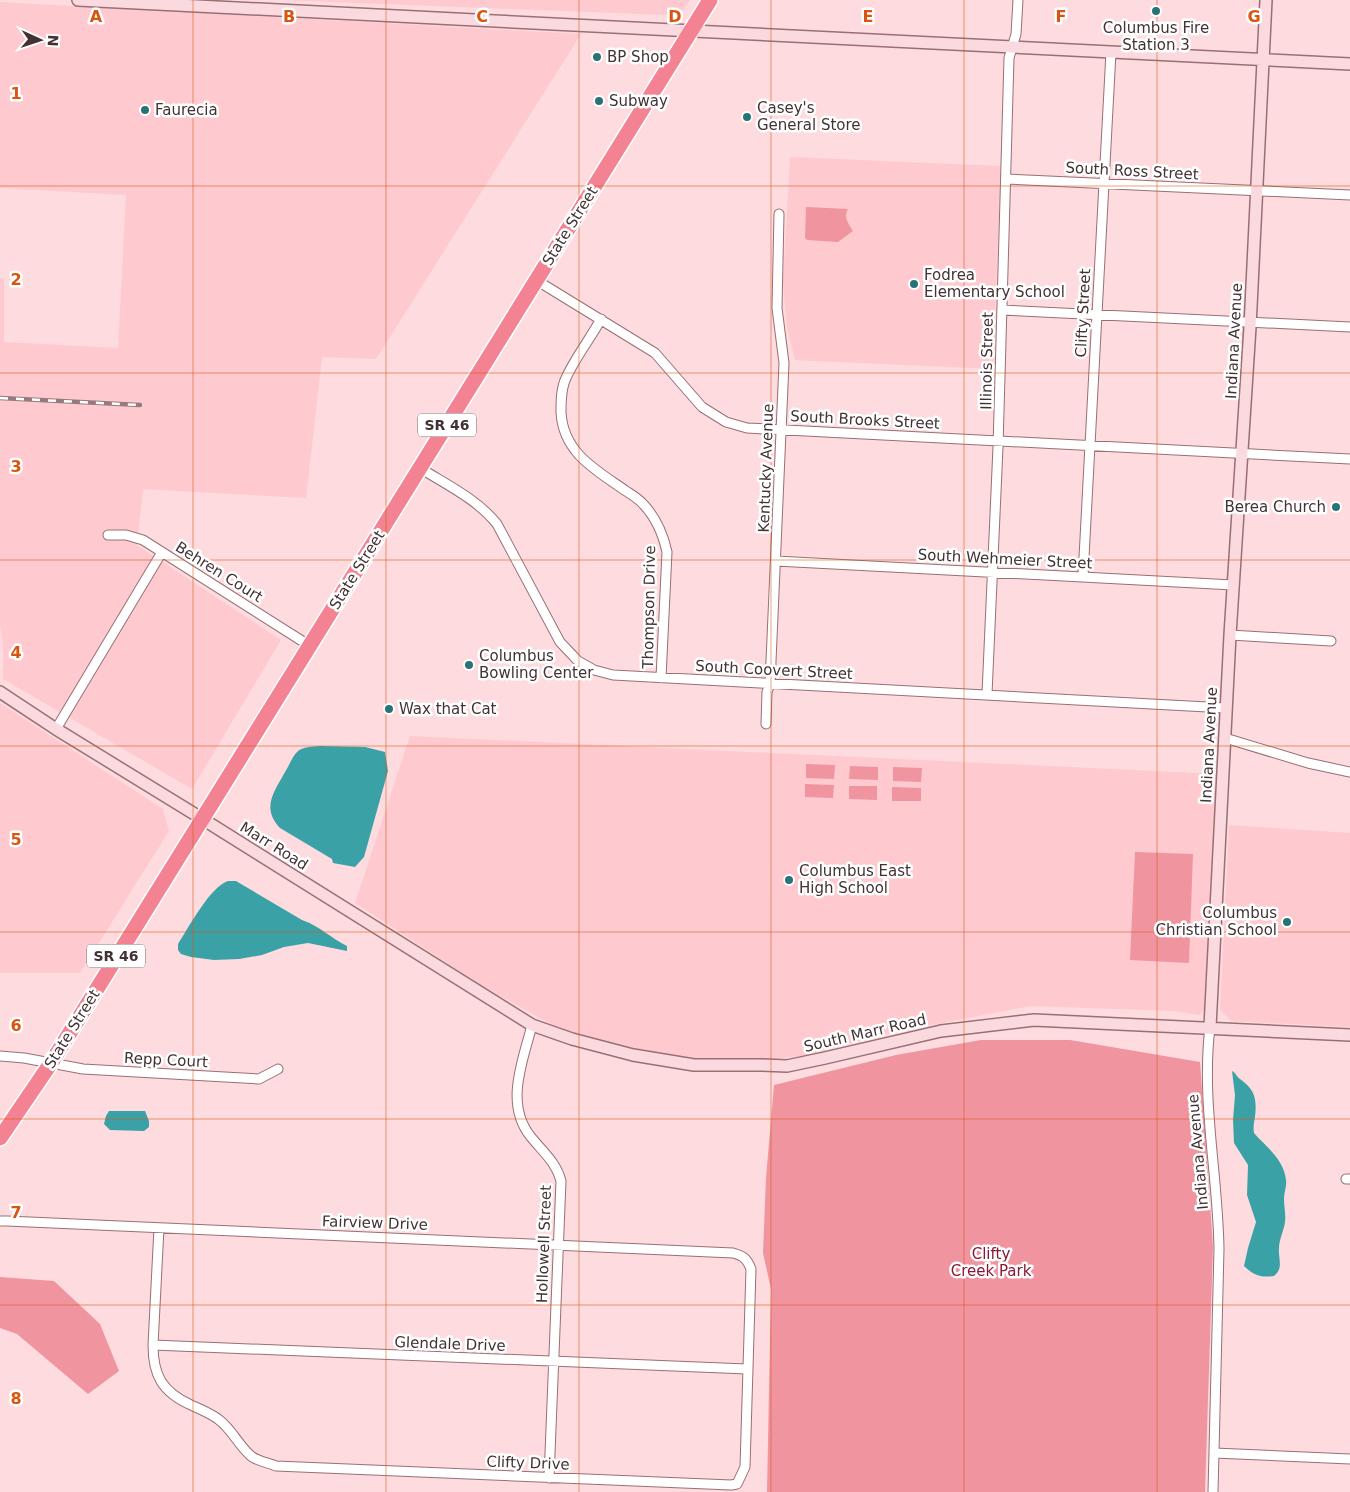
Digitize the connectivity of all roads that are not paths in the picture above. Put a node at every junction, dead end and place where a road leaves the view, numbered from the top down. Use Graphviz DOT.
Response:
graph roads {
  1 [pos="78,0"];
  2 [pos="710,0"];
  3 [pos="1018,0"];
  4 [pos="1266,0"];
  5 [pos="690,31"];
  6 [pos="1012,47"];
  7 [pos="1111,52"];
  8 [pos="1263,60"];
  9 [pos="1350,64"];
  10 [pos="1006,179"];
  11 [pos="1104,183"];
  12 [pos="1256,190"];
  13 [pos="1350,195"];
  14 [pos="778,214"];
  15 [pos="536,280"];
  16 [pos="1002,310"];
  17 [pos="1097,314"];
  18 [pos="601,320"];
  19 [pos="1250,322"];
  20 [pos="1350,327"];
  21 [pos="781,429"];
  22 [pos="999,441"];
  23 [pos="1090,446"];
  24 [pos="1242,454"];
  25 [pos="1350,459"];
  26 [pos="420,468"];
  27 [pos="108,535"];
  28 [pos="162,552"];
  29 [pos="776,561"];
  30 [pos="992,572"];
  31 [pos="1083,576"];
  32 [pos="1233,585"];
  33 [pos="1230,635"];
  34 [pos="1330,640"];
  35 [pos="310,646"];
  36 [pos="661,678"];
  37 [pos="770,684"];
  38 [pos="0,692"];
  39 [pos="987,694"];
  40 [pos="1226,708"];
  41 [pos="766,724"];
  42 [pos="56,729"];
  43 [pos="1225,738"];
  44 [pos="1350,772"];
  45 [pos="201,818"];
  46 [pos="532,1025"];
  47 [pos="1210,1028"];
  48 [pos="1350,1035"];
  49 [pos="0,1056"];
  50 [pos="51,1063"];
  51 [pos="278,1069"];
  52 [pos="0,1138"];
  53 [pos="0,1220"];
  54 [pos="159,1228"];
  55 [pos="559,1245"];
  56 [pos="748,1260"];
  57 [pos="153,1345"];
  58 [pos="554,1362"];
  59 [pos="747,1369"];
  60 [pos="1214,1453"];
  61 [pos="1350,1459"];
  62 [pos="549,1478"];
  63 [pos="1213,1492"];
  1 -- 5 [label="street"];
  2 -- 5 [label="highway, State Street / SR 46"];
  3 -- 6 [label="street, Illinois Street"];
  4 -- 8 [label="street, Indiana Avenue"];
  5 -- 6 [label="street"];
  5 -- 15 [label="highway, State Street / SR 46"];
  6 -- 7 [label="street"];
  6 -- 10 [label="street, Illinois Street"];
  7 -- 8 [label="street"];
  7 -- 11 [label="street, Clifty Street"];
  8 -- 9 [label="street"];
  8 -- 12 [label="street, Indiana Avenue"];
  10 -- 11 [label="street, South Ross Street"];
  10 -- 16 [label="street, Illinois Street"];
  11 -- 12 [label="street, South Ross Street"];
  11 -- 17 [label="street, Clifty Street"];
  12 -- 13 [label="street, South Ross Street"];
  12 -- 19 [label="street, Indiana Avenue"];
  14 -- 21 [label="street, Kentucky Avenue"];
  15 -- 18 [label="street, South Brooks Street"];
  15 -- 26 [label="highway, State Street / SR 46"];
  16 -- 17 [label="street"];
  16 -- 22 [label="street, Illinois Street"];
  17 -- 19 [label="street"];
  17 -- 23 [label="street, Clifty Street"];
  18 -- 21 [label="street, South Brooks Street"];
  18 -- 36 [label="street, Thompson Drive"];
  19 -- 20 [label="street"];
  19 -- 24 [label="street, Indiana Avenue"];
  21 -- 22 [label="street, South Brooks Street"];
  21 -- 29 [label="street, Kentucky Avenue"];
  22 -- 23 [label="street, South Brooks Street"];
  22 -- 30 [label="street, Illinois Street"];
  23 -- 24 [label="street, South Brooks Street"];
  23 -- 31 [label="street, Clifty Street"];
  24 -- 25 [label="street, South Brooks Street"];
  24 -- 32 [label="street, Indiana Avenue"];
  26 -- 35 [label="highway, State Street / SR 46"];
  26 -- 36 [label="street, South Coovert Street"];
  27 -- 28 [label="street, Behren Court"];
  28 -- 35 [label="street, Behren Court"];
  28 -- 42 [label="street"];
  29 -- 30 [label="street, South Wehmeier Street"];
  29 -- 37 [label="street, Kentucky Avenue"];
  30 -- 31 [label="street, South Wehmeier Street"];
  30 -- 39 [label="street, Illinois Street"];
  31 -- 32 [label="street, South Wehmeier Street"];
  32 -- 33 [label="street, Indiana Avenue"];
  33 -- 34 [label="street"];
  33 -- 40 [label="street, Indiana Avenue"];
  35 -- 45 [label="highway, State Street / SR 46"];
  36 -- 37 [label="street, South Coovert Street"];
  37 -- 39 [label="street, South Coovert Street"];
  37 -- 41 [label="street, Kentucky Avenue"];
  38 -- 42 [label="street, Marr Road"];
  39 -- 40 [label="street, South Coovert Street"];
  40 -- 43 [label="street, Indiana Avenue"];
  42 -- 45 [label="street, Marr Road"];
  43 -- 44 [label="street"];
  43 -- 47 [label="street, Indiana Avenue"];
  45 -- 46 [label="street, Marr Road"];
  45 -- 50 [label="highway, State Street / SR 46"];
  46 -- 47 [label="street, South Marr Road"];
  46 -- 55 [label="street, Hollowell Street"];
  47 -- 48 [label="street, South Marr Road"];
  47 -- 60 [label="street, Indiana Avenue"];
  49 -- 50 [label="street, Repp Court"];
  50 -- 51 [label="street, Repp Court"];
  50 -- 52 [label="highway, State Street / SR 46"];
  53 -- 54 [label="street, Fairview Drive"];
  54 -- 55 [label="street, Fairview Drive"];
  54 -- 57 [label="street, Clifty Drive"];
  55 -- 56 [label="street, Fairview Drive"];
  55 -- 58 [label="street, Hollowell Street"];
  56 -- 59 [label="street, Clifty Drive"];
  57 -- 58 [label="street, Glendale Drive"];
  57 -- 62 [label="street, Clifty Drive"];
  58 -- 59 [label="street, Glendale Drive"];
  58 -- 62 [label="street, Hollowell Street"];
  59 -- 62 [label="street, Clifty Drive"];
  60 -- 61 [label="street"];
  60 -- 63 [label="street, Indiana Avenue"];
}
